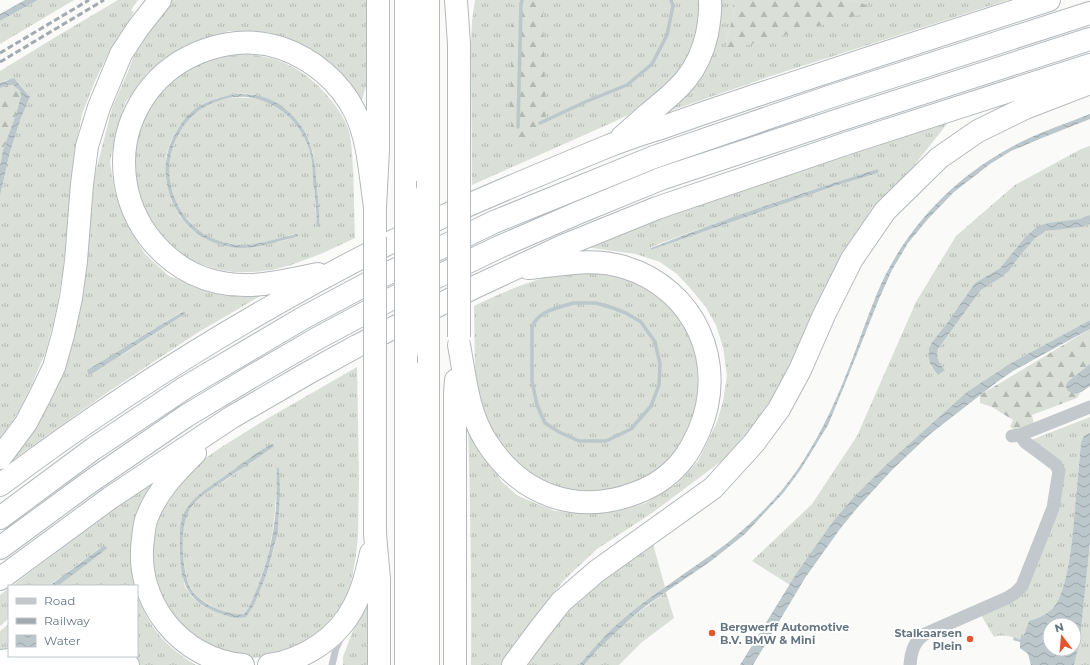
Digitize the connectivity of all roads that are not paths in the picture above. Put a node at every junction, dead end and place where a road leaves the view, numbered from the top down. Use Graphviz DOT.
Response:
graph roads {
  1 [pos="378,0"];
  2 [pos="406,0"];
  3 [pos="428,0"];
  4 [pos="456,0"];
  5 [pos="466,0"];
  6 [pos="710,0"];
  7 [pos="1049,0"];
  8 [pos="158,2"];
  9 [pos="1090,13"];
  10 [pos="1090,39"];
  11 [pos="459,44"];
  12 [pos="1090,65"];
  13 [pos="1090,83"];
  14 [pos="614,144"];
  15 [pos="375,206"];
  16 [pos="338,270"];
  17 [pos="509,270"];
  18 [pos="459,341"];
  19 [pos="1090,407"];
  20 [pos="232,417"];
  21 [pos="0,458"];
  22 [pos="0,485"];
  23 [pos="0,518"];
  24 [pos="375,534"];
  25 [pos="0,548"];
  26 [pos="0,579"];
  27 [pos="354,606"];
  28 [pos="0,661"];
  29 [pos="128,665"];
  30 [pos="243,665"];
  31 [pos="269,665"];
  32 [pos="332,665"];
  33 [pos="379,665"];
  34 [pos="406,665"];
  35 [pos="428,665"];
  36 [pos="455,665"];
  37 [pos="513,665"];
  38 [pos="910,665"];
  1 -- 15 [label="highway"];
  2 -- 34 [label="highway, bridge"];
  3 -- 35 [label="highway, bridge"];
  4 -- 11 [label="highway"];
  5 -- 11 [label="highway"];
  6 -- 14 [label="highway"];
  7 -- 14 [label="highway"];
  8 -- 21 [label="highway"];
  9 -- 23 [label="highway"];
  10 -- 25 [label="highway"];
  11 -- 18 [label="highway, bridge"];
  12 -- 17 [label="highway"];
  13 -- 37 [label="highway"];
  14 -- 16 [label="highway"];
  15 -- 16 [label="highway"];
  15 -- 24 [label="highway, bridge"];
  16 -- 22 [label="highway"];
  17 -- 18 [label="highway"];
  17 -- 20 [label="highway"];
  18 -- 36 [label="highway"];
  19 -- 38 [label="street"];
  20 -- 26 [label="highway"];
  20 -- 30 [label="highway"];
  24 -- 27 [label="highway"];
  24 -- 33 [label="highway"];
  27 -- 31 [label="highway"];
  27 -- 32 [label="lane"];
  28 -- 29 [label="highway"];
}
